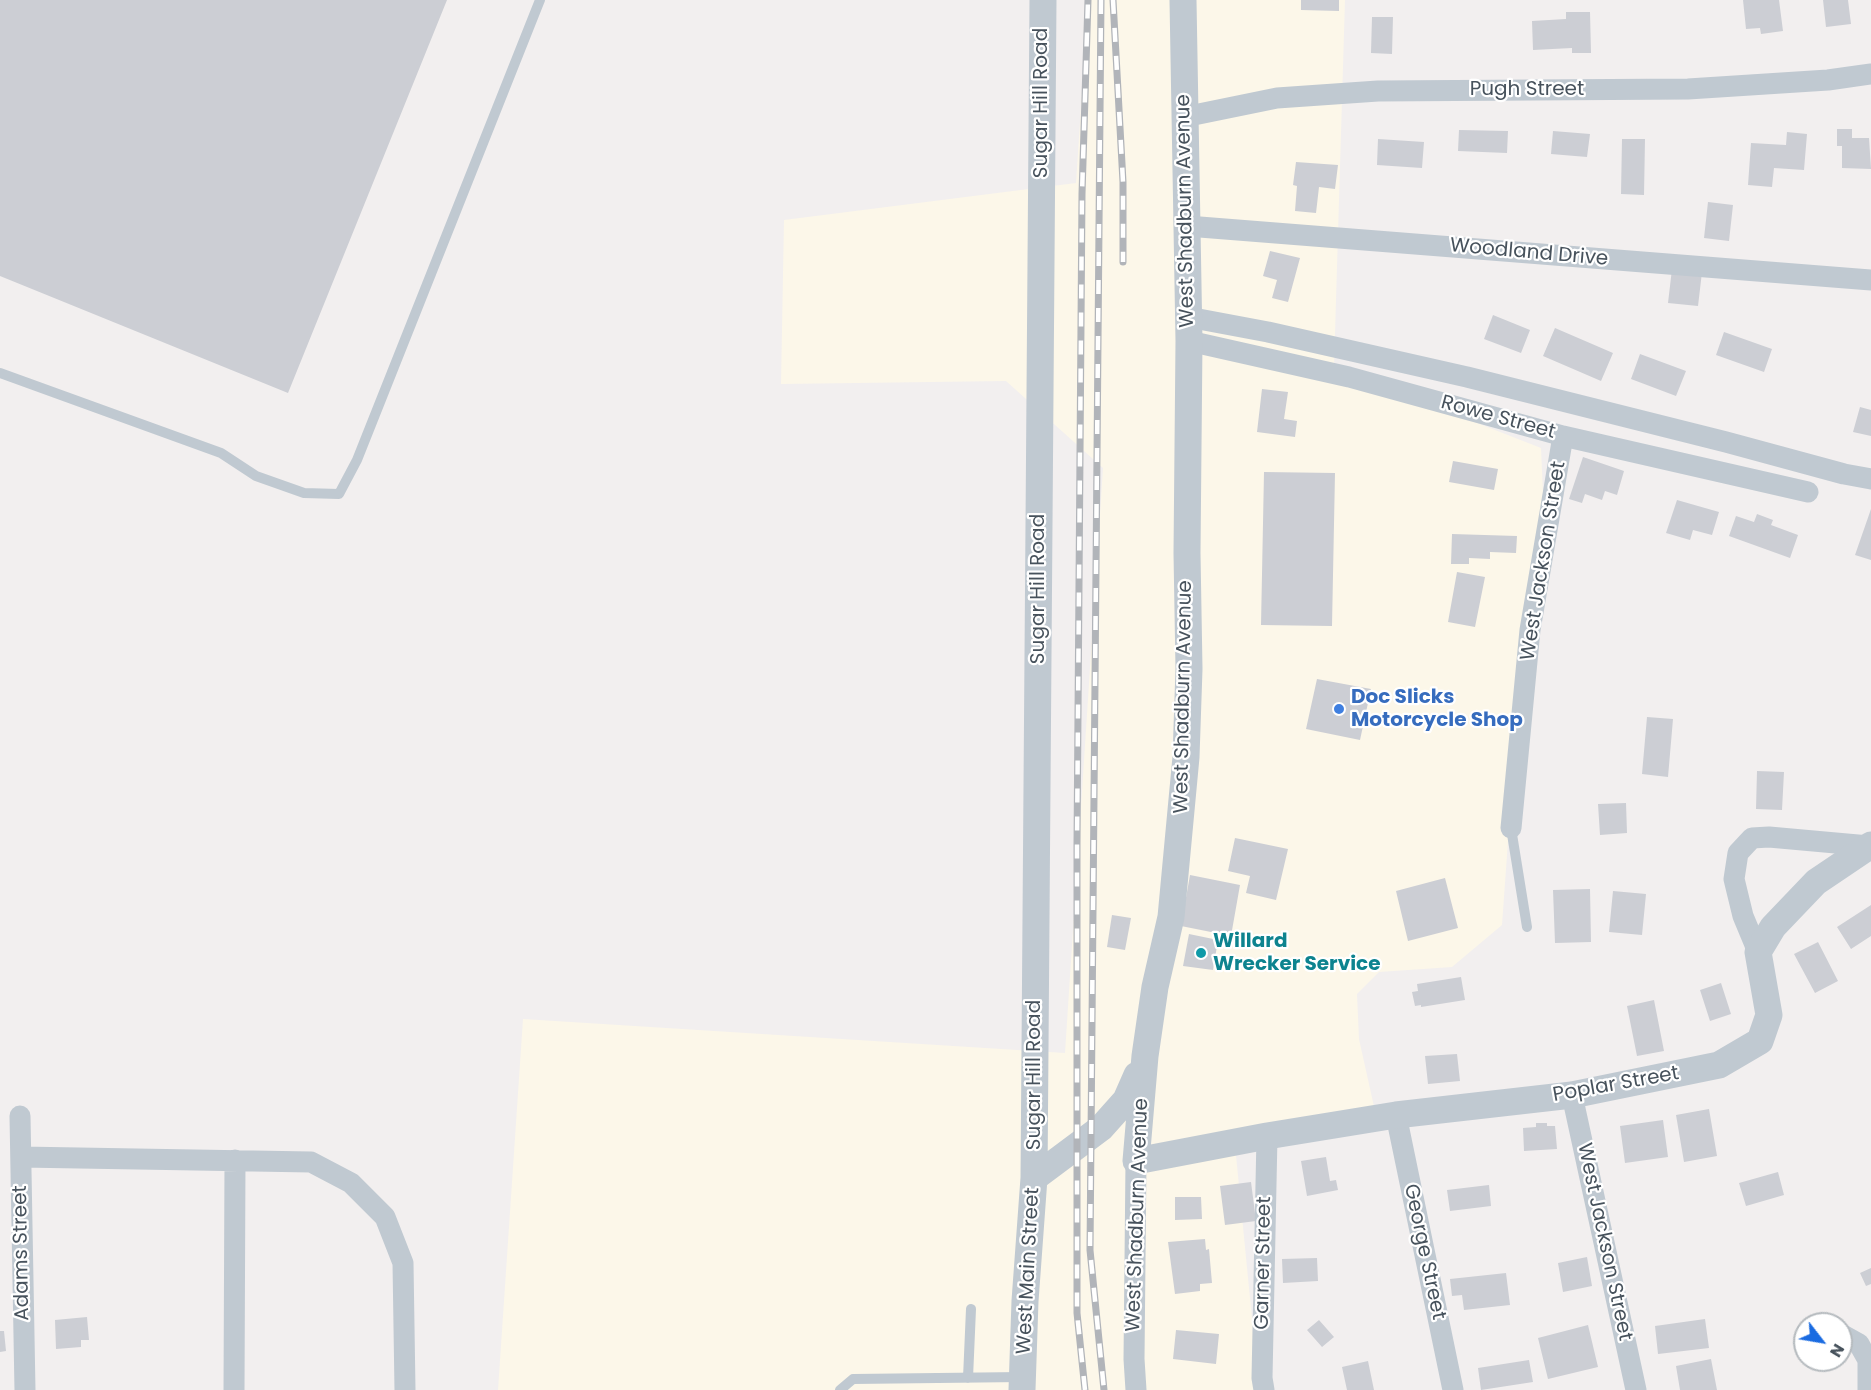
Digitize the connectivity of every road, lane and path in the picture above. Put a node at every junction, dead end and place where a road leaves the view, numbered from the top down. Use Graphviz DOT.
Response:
graph roads {
  1 [pos="540,0"];
  2 [pos="1043,0"];
  3 [pos="1183,0"];
  4 [pos="1871,74"];
  5 [pos="1184,117"];
  6 [pos="1187,226"];
  7 [pos="1871,280"];
  8 [pos="1188,329"];
  9 [pos="0,373"];
  10 [pos="1563,436"];
  11 [pos="1871,479"];
  12 [pos="1808,492"];
  13 [pos="1511,828"];
  14 [pos="1870,845"];
  15 [pos="1527,927"];
  16 [pos="1758,952"];
  17 [pos="1145,1056"];
  18 [pos="1572,1095"];
  19 [pos="1396,1115"];
  20 [pos="20,1116"];
  21 [pos="1267,1136"];
  22 [pos="21,1157"];
  23 [pos="235,1160"];
  24 [pos="1136,1161"];
  25 [pos="1034,1178"];
  26 [pos="971,1309"];
  27 [pos="1853,1341"];
  28 [pos="968,1378"];
  29 [pos="1022,1383"];
  30 [pos="25,1390"];
  31 [pos="234,1390"];
  32 [pos="405,1390"];
  33 [pos="840,1390"];
  34 [pos="1136,1390"];
  35 [pos="1264,1390"];
  36 [pos="1453,1390"];
  37 [pos="1636,1390"];
  38 [pos="1868,1390"];
  1 -- 9 [label="lane"];
  2 -- 25 [label="street, Sugar Hill Road"];
  3 -- 5 [label="street, West Shadburn Avenue"];
  4 -- 5 [label="street, Pugh Street"];
  5 -- 6 [label="street, West Shadburn Avenue"];
  6 -- 7 [label="street, Woodland Drive"];
  6 -- 8 [label="street, West Shadburn Avenue"];
  8 -- 10 [label="street, Rowe Street"];
  8 -- 11 [label="street"];
  8 -- 17 [label="street, West Shadburn Avenue"];
  10 -- 12 [label="street, Rowe Street"];
  10 -- 13 [label="street, West Jackson Street"];
  13 -- 15 [label="lane"];
  14 -- 16 [label="street"];
  14 -- 16 [label="street, Poplar Street"];
  16 -- 18 [label="street, Poplar Street"];
  17 -- 24 [label="street, West Shadburn Avenue"];
  17 -- 25 [label="street, West Main Street"];
  18 -- 19 [label="street, Poplar Street"];
  18 -- 37 [label="street, West Jackson Street"];
  19 -- 21 [label="street, Poplar Street"];
  19 -- 36 [label="street, George Street"];
  20 -- 22 [label="street, Adams Street"];
  21 -- 24 [label="street, Poplar Street"];
  21 -- 35 [label="street, Garner Street"];
  22 -- 23 [label="street"];
  22 -- 30 [label="street, Adams Street"];
  23 -- 31 [label="street"];
  23 -- 32 [label="street"];
  24 -- 34 [label="street, West Shadburn Avenue"];
  25 -- 29 [label="street, West Main Street"];
  26 -- 28 [label="lane"];
  27 -- 38 [label="street"];
  28 -- 29 [label="lane"];
  28 -- 33 [label="lane"];
}
